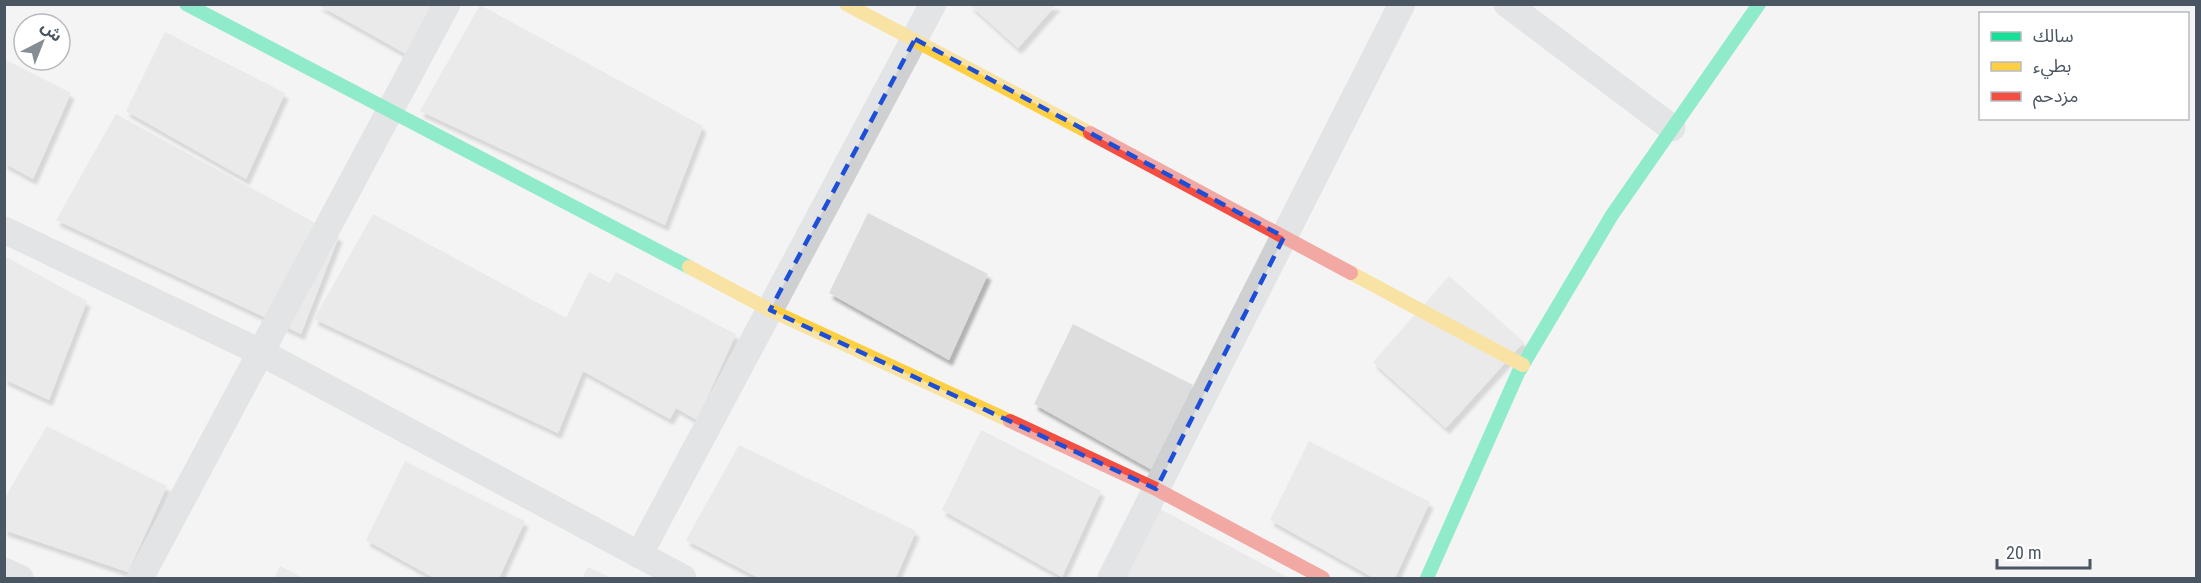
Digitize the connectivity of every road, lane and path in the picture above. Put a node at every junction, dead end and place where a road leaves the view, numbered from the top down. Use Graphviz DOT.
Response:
graph roads {
  1 [pos="186,4"];
  2 [pos="447,4"];
  3 [pos="846,4"];
  4 [pos="933,4"];
  5 [pos="1402,4"];
  6 [pos="1507,4"];
  7 [pos="1759,4"];
  8 [pos="915,39"];
  9 [pos="391,111"];
  10 [pos="1672,128"];
  11 [pos="4,230"];
  12 [pos="1284,237"];
  13 [pos="770,310"];
  14 [pos="260,352"];
  15 [pos="1523,365"];
  16 [pos="1156,489"];
  17 [pos="639,555"];
  18 [pos="4,572"];
  19 [pos="20,579"];
  20 [pos="140,579"];
  21 [pos="683,579"];
  22 [pos="1111,579"];
  23 [pos="1323,579"];
  24 [pos="1427,579"];
  1 -- 9 [label="street"];
  2 -- 9 [label="street"];
  3 -- 8 [label="street"];
  4 -- 8 [label="street"];
  5 -- 12 [label="street"];
  6 -- 10 [label="street"];
  7 -- 10 [label="street"];
  8 -- 12 [label="street"];
  8 -- 13 [label="street"];
  9 -- 13 [label="street"];
  9 -- 14 [label="street"];
  10 -- 15 [label="street"];
  11 -- 14 [label="street"];
  12 -- 15 [label="street"];
  12 -- 16 [label="street"];
  13 -- 16 [label="street"];
  13 -- 17 [label="street"];
  14 -- 17 [label="street"];
  14 -- 20 [label="street"];
  15 -- 24 [label="street"];
  16 -- 22 [label="street"];
  16 -- 23 [label="street"];
  17 -- 21 [label="street"];
  18 -- 19 [label="street"];
}
